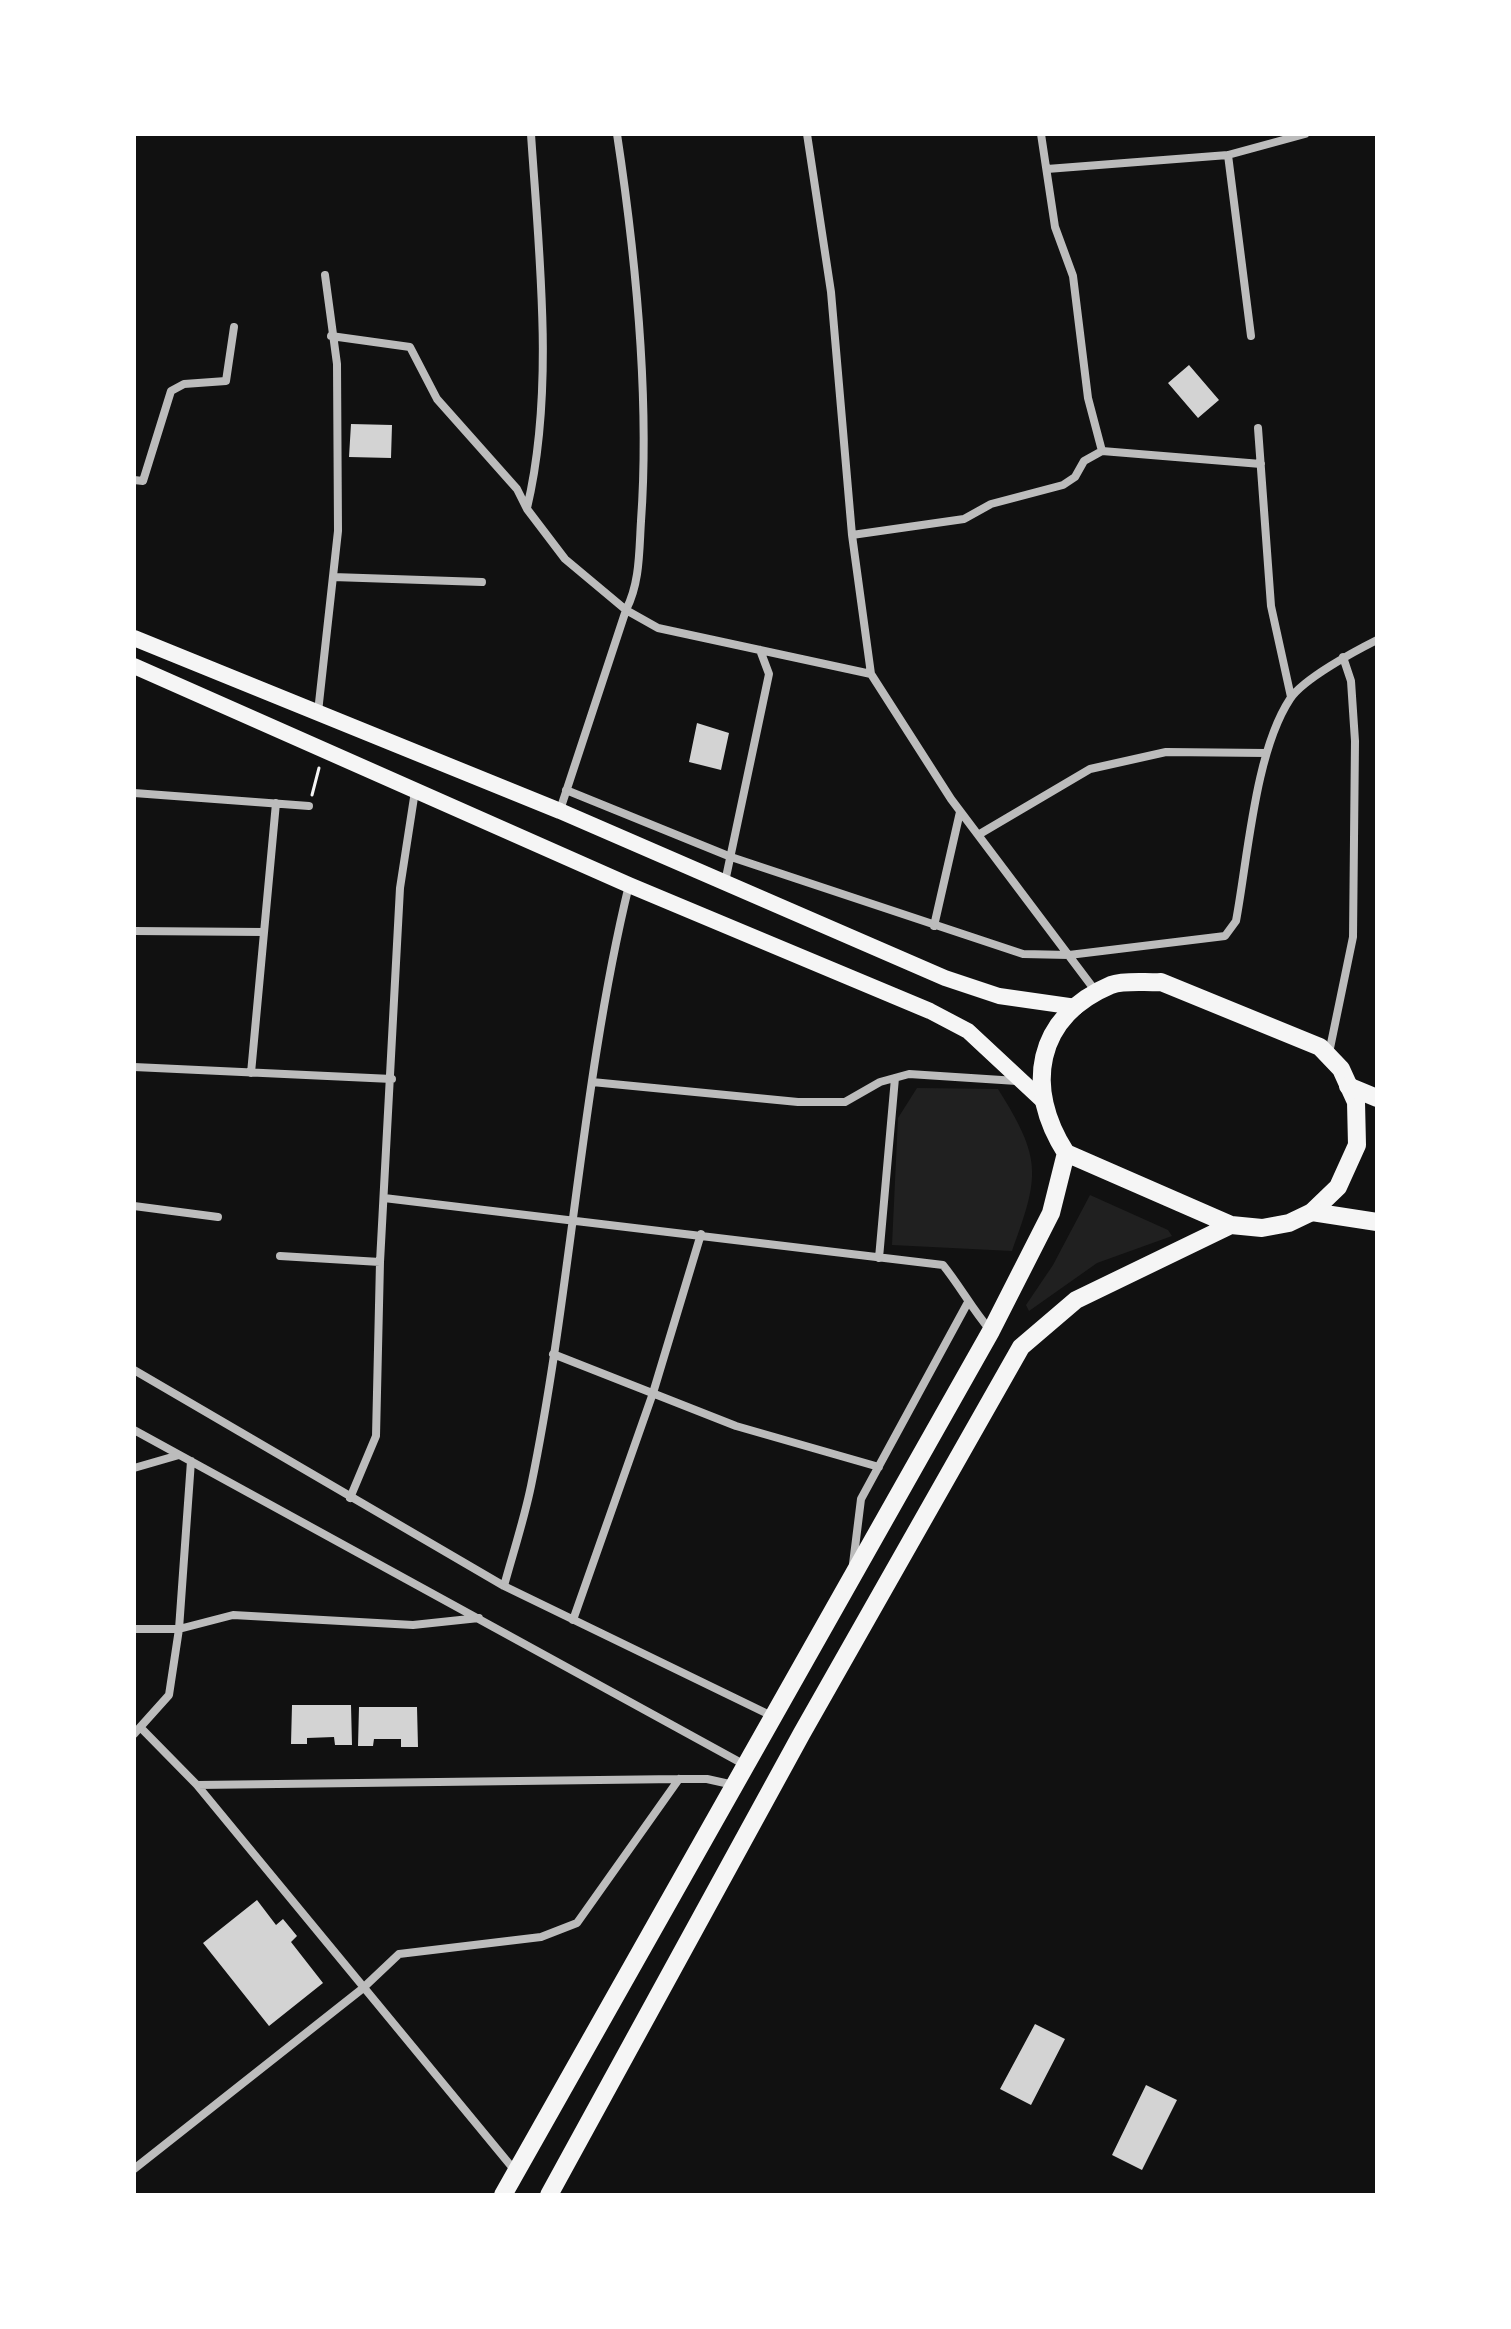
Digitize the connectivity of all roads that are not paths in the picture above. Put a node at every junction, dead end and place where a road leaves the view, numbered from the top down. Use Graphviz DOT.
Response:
graph roads {
  1 [pos="531,134"];
  2 [pos="617,134"];
  3 [pos="807,134"];
  4 [pos="1041,134"];
  5 [pos="1305,134"];
  6 [pos="1228,155"];
  7 [pos="1047,169"];
  8 [pos="325,275"];
  9 [pos="234,327"];
  10 [pos="331,336"];
  11 [pos="1251,336"];
  12 [pos="1258,428"];
  13 [pos="1102,451"];
  14 [pos="1261,464"];
  15 [pos="134,480"];
  16 [pos="527,509"];
  17 [pos="852,535"];
  18 [pos="333,577"];
  19 [pos="482,582"];
  20 [pos="626,610"];
  21 [pos="134,638"];
  22 [pos="1377,640"];
  23 [pos="760,650"];
  24 [pos="168,651"];
  25 [pos="1343,657"];
  26 [pos="135,670"];
  27 [pos="871,674"];
  28 [pos="159,677"];
  29 [pos="1291,697"];
  30 [pos="318,712"];
  31 [pos="1266,753"];
  32 [pos="415,790"];
  33 [pos="566,790"];
  34 [pos="134,793"];
  35 [pos="276,803"];
  36 [pos="309,806"];
  37 [pos="560,811"];
  38 [pos="960,812"];
  39 [pos="978,835"];
  40 [pos="731,857"];
  41 [pos="725,882"];
  42 [pos="629,885"];
  43 [pos="934,926"];
  44 [pos="134,931"];
  45 [pos="264,932"];
  46 [pos="1069,955"];
  47 [pos="1098,993"];
  48 [pos="1076,1007"];
  49 [pos="1328,1056"];
  50 [pos="134,1067"];
  51 [pos="251,1073"];
  52 [pos="895,1078"];
  53 [pos="392,1079"];
  54 [pos="1022,1081"];
  55 [pos="592,1082"];
  56 [pos="1348,1086"];
  57 [pos="1377,1098"];
  58 [pos="1041,1099"];
  59 [pos="1066,1153"];
  60 [pos="384,1198"];
  61 [pos="134,1206"];
  62 [pos="1312,1212"];
  63 [pos="218,1217"];
  64 [pos="575,1220"];
  65 [pos="1377,1222"];
  66 [pos="1231,1225"];
  67 [pos="701,1234"];
  68 [pos="280,1256"];
  69 [pos="879,1258"];
  70 [pos="380,1262"];
  71 [pos="967,1304"];
  72 [pos="991,1331"];
  73 [pos="1021,1347"];
  74 [pos="553,1354"];
  75 [pos="134,1370"];
  76 [pos="653,1393"];
  77 [pos="134,1430"];
  78 [pos="179,1455"];
  79 [pos="191,1461"];
  80 [pos="879,1467"];
  81 [pos="134,1468"];
  82 [pos="350,1498"];
  83 [pos="852,1577"];
  84 [pos="504,1586"];
  85 [pos="479,1618"];
  86 [pos="573,1620"];
  87 [pos="134,1629"];
  88 [pos="179,1629"];
  89 [pos="773,1717"];
  90 [pos="137,1731"];
  91 [pos="745,1765"];
  92 [pos="679,1779"];
  93 [pos="197,1785"];
  94 [pos="734,1785"];
  95 [pos="362,1989"];
  96 [pos="134,2169"];
  97 [pos="516,2172"];
  98 [pos="503,2195"];
  99 [pos="549,2195"];
  1 -- 16 [label="street"];
  2 -- 20 [label="street"];
  3 -- 17 [label="street"];
  4 -- 7 [label="street"];
  5 -- 6 [label="street"];
  6 -- 7 [label="street"];
  6 -- 11 [label="street"];
  7 -- 13 [label="street"];
  8 -- 10 [label="street"];
  9 -- 15 [label="street"];
  10 -- 16 [label="street"];
  10 -- 18 [label="street"];
  12 -- 14 [label="street"];
  13 -- 14 [label="street"];
  13 -- 17 [label="street"];
  14 -- 29 [label="street"];
  16 -- 20 [label="street"];
  17 -- 27 [label="street"];
  18 -- 19 [label="street"];
  18 -- 30 [label="street"];
  20 -- 23 [label="street"];
  20 -- 33 [label="street"];
  21 -- 24 [label="main road"];
  22 -- 25 [label="street"];
  23 -- 27 [label="street"];
  23 -- 40 [label="street"];
  24 -- 28 [label="main road"];
  24 -- 30 [label="main road"];
  25 -- 29 [label="street"];
  25 -- 49 [label="street"];
  26 -- 28 [label="main road"];
  27 -- 38 [label="street"];
  28 -- 32 [label="main road"];
  29 -- 31 [label="street"];
  30 -- 37 [label="main road"];
  31 -- 39 [label="street"];
  31 -- 46 [label="street"];
  32 -- 42 [label="main road"];
  32 -- 53 [label="street"];
  33 -- 37 [label="street"];
  33 -- 40 [label="street"];
  34 -- 35 [label="street"];
  35 -- 36 [label="street"];
  35 -- 45 [label="street"];
  37 -- 41 [label="main road"];
  38 -- 39 [label="street"];
  38 -- 43 [label="street"];
  39 -- 46 [label="street"];
  40 -- 41 [label="street"];
  40 -- 43 [label="street"];
  41 -- 48 [label="main road"];
  42 -- 54 [label="main road"];
  42 -- 55 [label="street"];
  43 -- 46 [label="street"];
  44 -- 45 [label="street"];
  45 -- 51 [label="street"];
  46 -- 47 [label="street"];
  47 -- 48 [label="main road"];
  47 -- 49 [label="main road"];
  48 -- 58 [label="main road"];
  49 -- 56 [label="main road"];
  50 -- 51 [label="street"];
  51 -- 53 [label="street"];
  52 -- 54 [label="street"];
  52 -- 55 [label="street"];
  52 -- 69 [label="street"];
  53 -- 60 [label="street"];
  54 -- 58 [label="main road"];
  55 -- 64 [label="street"];
  56 -- 57 [label="main road"];
  56 -- 62 [label="main road"];
  58 -- 59 [label="main road"];
  59 -- 66 [label="main road"];
  59 -- 72 [label="main road"];
  60 -- 64 [label="street"];
  60 -- 70 [label="street"];
  61 -- 63 [label="street"];
  62 -- 65 [label="main road"];
  62 -- 66 [label="main road"];
  64 -- 67 [label="street"];
  64 -- 74 [label="street"];
  66 -- 73 [label="main road"];
  67 -- 69 [label="street"];
  67 -- 76 [label="street"];
  68 -- 70 [label="street"];
  69 -- 71 [label="street"];
  70 -- 82 [label="street"];
  71 -- 72 [label="street"];
  71 -- 80 [label="street"];
  72 -- 73 [label="main road"];
  72 -- 83 [label="main road"];
  73 -- 99 [label="main road"];
  74 -- 76 [label="street"];
  74 -- 84 [label="street"];
  75 -- 82 [label="street"];
  76 -- 80 [label="street"];
  76 -- 86 [label="street"];
  77 -- 78 [label="street"];
  78 -- 79 [label="street"];
  78 -- 81 [label="street"];
  79 -- 85 [label="street"];
  79 -- 88 [label="street"];
  80 -- 83 [label="street"];
  82 -- 84 [label="street"];
  83 -- 89 [label="main road"];
  84 -- 86 [label="street"];
  85 -- 88 [label="street"];
  85 -- 91 [label="street"];
  86 -- 89 [label="street"];
  87 -- 88 [label="street"];
  88 -- 90 [label="street"];
  89 -- 91 [label="main road"];
  90 -- 93 [label="street"];
  91 -- 94 [label="main road"];
  92 -- 93 [label="street"];
  92 -- 94 [label="street"];
  92 -- 95 [label="street"];
  93 -- 95 [label="street"];
  94 -- 97 [label="main road"];
  95 -- 96 [label="street"];
  95 -- 97 [label="street"];
  97 -- 98 [label="main road"];
}
